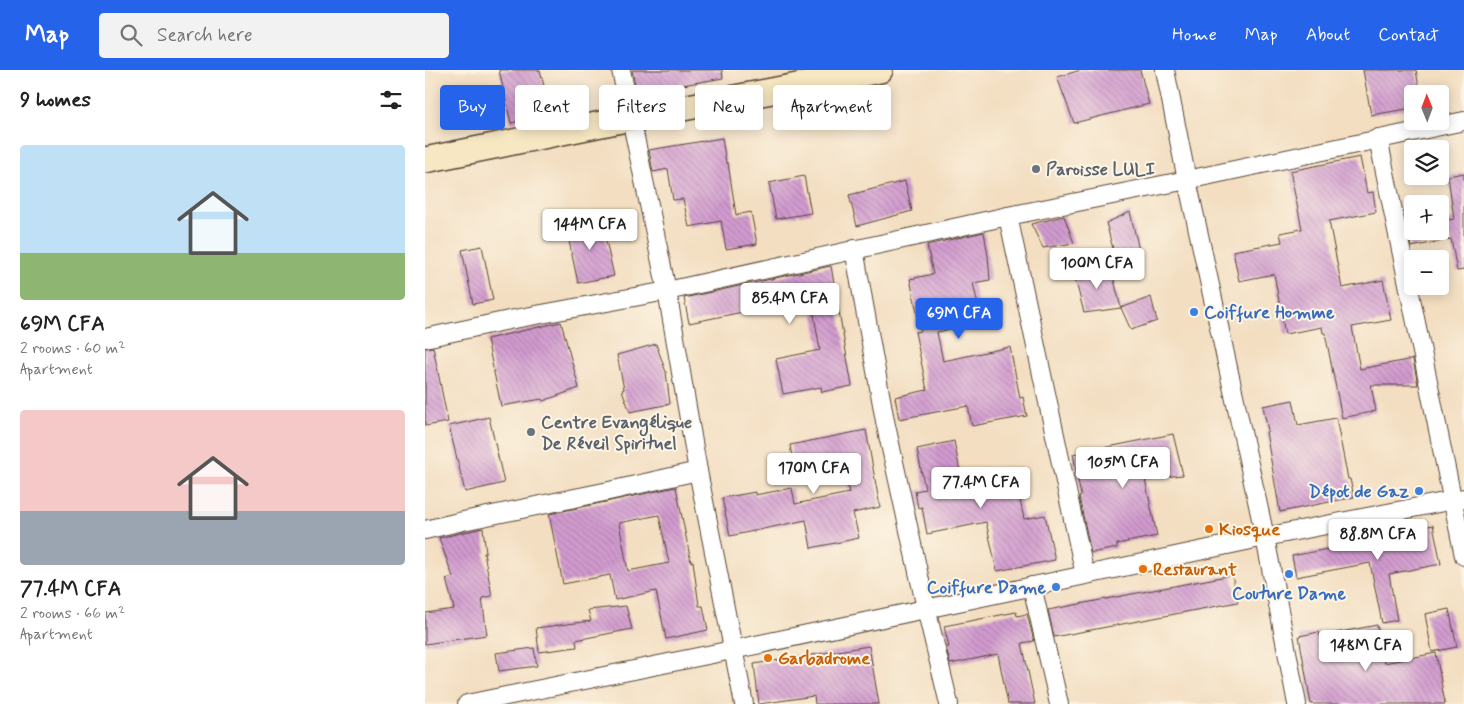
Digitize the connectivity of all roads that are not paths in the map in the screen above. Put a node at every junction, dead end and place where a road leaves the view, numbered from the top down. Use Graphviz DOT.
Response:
graph roads {
  1 [pos="621,70"];
  2 [pos="880,70"];
  3 [pos="1165,70"];
  4 [pos="624,85"];
  5 [pos="685,108"];
  6 [pos="1464,120"];
  7 [pos="599,125"];
  8 [pos="633,130"];
  9 [pos="1378,138"];
  10 [pos="425,160"];
  11 [pos="1187,180"];
  12 [pos="1009,216"];
  13 [pos="854,249"];
  14 [pos="667,291"];
  15 [pos="425,338"];
  16 [pos="698,471"];
  17 [pos="1458,499"];
  18 [pos="425,530"];
  19 [pos="1265,536"];
  20 [pos="1464,556"];
  21 [pos="1085,575"];
  22 [pos="1032,586"];
  23 [pos="926,608"];
  24 [pos="733,650"];
  25 [pos="467,704"];
  26 [pos="744,704"];
  27 [pos="949,704"];
  28 [pos="1059,704"];
  29 [pos="1297,704"];
  1 -- 4 [label="street"];
  2 -- 5 [label="street"];
  3 -- 11 [label="street"];
  6 -- 9 [label="street"];
  7 -- 10 [label="street"];
  8 -- 14 [label="street"];
  9 -- 11 [label="street"];
  9 -- 17 [label="street"];
  11 -- 12 [label="street"];
  11 -- 19 [label="street"];
  12 -- 13 [label="street"];
  12 -- 21 [label="street"];
  13 -- 14 [label="street"];
  13 -- 23 [label="street"];
  14 -- 15 [label="street"];
  14 -- 16 [label="street"];
  16 -- 18 [label="street"];
  16 -- 24 [label="street"];
  17 -- 19 [label="street"];
  17 -- 20 [label="street"];
  19 -- 21 [label="street"];
  19 -- 29 [label="street"];
  21 -- 22 [label="street"];
  22 -- 23 [label="street"];
  22 -- 28 [label="street"];
  23 -- 24 [label="street"];
  23 -- 27 [label="street"];
  24 -- 25 [label="street"];
  24 -- 26 [label="street"];
}
